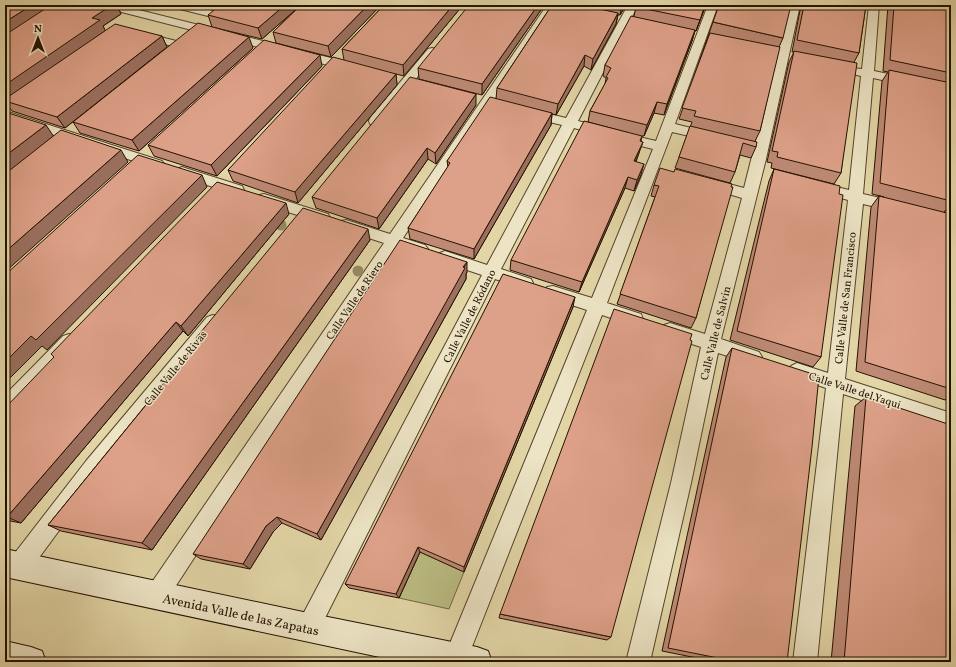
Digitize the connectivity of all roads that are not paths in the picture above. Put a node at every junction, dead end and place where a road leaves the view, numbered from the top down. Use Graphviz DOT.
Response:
graph roads {
  1 [pos="106,5"];
  2 [pos="176,5"];
  3 [pos="228,5"];
  4 [pos="633,5"];
  5 [pos="713,5"];
  6 [pos="795,5"];
  7 [pos="874,5"];
  8 [pos="555,6"];
  9 [pos="126,31"];
  10 [pos="686,34"];
  11 [pos="275,35"];
  12 [pos="701,38"];
  13 [pos="441,40"];
  14 [pos="716,41"];
  15 [pos="264,45"];
  16 [pos="343,52"];
  17 [pos="779,54"];
  18 [pos="168,55"];
  19 [pos="253,56"];
  20 [pos="798,58"];
  21 [pos="333,63"];
  22 [pos="844,68"];
  23 [pos="362,70"];
  24 [pos="867,73"];
  25 [pos="322,74"];
  26 [pos="392,78"];
  27 [pos="407,81"];
  28 [pos="421,85"];
  29 [pos="951,91"];
  30 [pos="7,109"];
  31 [pos="517,110"];
  32 [pos="571,124"];
  33 [pos="668,127"];
  34 [pos="593,129"];
  35 [pos="73,130"];
  36 [pos="367,131"];
  37 [pos="608,133"];
  38 [pos="726,141"];
  39 [pos="54,145"];
  40 [pos="747,146"];
  41 [pos="661,147"];
  42 [pos="154,148"];
  43 [pos="762,150"];
  44 [pos="137,164"];
  45 [pos="756,171"];
  46 [pos="772,175"];
  47 [pos="224,178"];
  48 [pos="698,181"];
  49 [pos="802,183"];
  50 [pos="750,195"];
  51 [pos="856,197"];
  52 [pos="207,198"];
  53 [pos="312,199"];
  54 [pos="907,210"];
  55 [pos="298,216"];
  56 [pos="393,241"];
  57 [pos="491,272"];
  58 [pos="224,307"];
  59 [pos="597,307"];
  60 [pos="81,328"];
  61 [pos="711,343"];
  62 [pos="836,384"];
  63 [pos="5,407"];
  64 [pos="951,421"];
  65 [pos="12,565"];
  66 [pos="156,596"];
  67 [pos="308,628"];
  68 [pos="5,656"];
  69 [pos="467,660"];
  70 [pos="30,662"];
  71 [pos="638,662"];
  72 [pos="804,662"];
  1 -- 15 [label="street"];
  2 -- 3 [label="street"];
  4 -- 32 [label="street, Calle Valle de Ródano"];
  5 -- 12 [label="street"];
  6 -- 17 [label="street, Calle Valle de Salvin"];
  7 -- 24 [label="street, Calle Valle de San Francisco"];
  8 -- 56 [label="street, Calle Valle de Riero"];
  9 -- 18 [label="street"];
  10 -- 12 [label="street"];
  11 -- 15 [label="street"];
  12 -- 14 [label="street"];
  12 -- 33 [label="street"];
  13 -- 27 [label="street"];
  15 -- 19 [label="street"];
  15 -- 21 [label="street"];
  16 -- 21 [label="street"];
  17 -- 20 [label="street"];
  17 -- 43 [label="street, Calle Valle de Salvin"];
  21 -- 23 [label="street"];
  21 -- 25 [label="street"];
  22 -- 24 [label="street"];
  24 -- 29 [label="street"];
  24 -- 51 [label="street, Calle Valle de San Francisco"];
  26 -- 27 [label="street"];
  27 -- 28 [label="street"];
  27 -- 36 [label="street"];
  30 -- 35 [label="street, Calle Valle del Yaqui"];
  31 -- 32 [label="street"];
  32 -- 34 [label="street"];
  32 -- 57 [label="street, Calle Valle de Ródano"];
  33 -- 38 [label="street"];
  33 -- 41 [label="street"];
  35 -- 39 [label="street"];
  35 -- 44 [label="street, Calle Valle del Yaqui"];
  37 -- 41 [label="street"];
  40 -- 43 [label="street"];
  41 -- 59 [label="street"];
  42 -- 44 [label="street"];
  43 -- 45 [label="street, Calle Valle de Salvin"];
  44 -- 47 [label="street, Calle Valle del Yaqui"];
  45 -- 46 [label="street"];
  45 -- 50 [label="street, Calle Valle de Salvin"];
  47 -- 52 [label="street"];
  47 -- 55 [label="street, Calle Valle del Yaqui"];
  48 -- 50 [label="street"];
  49 -- 51 [label="street"];
  50 -- 61 [label="street, Calle Valle de Salvin"];
  51 -- 54 [label="street"];
  51 -- 62 [label="street, Calle Valle de San Francisco"];
  53 -- 55 [label="street"];
  55 -- 56 [label="street, Calle Valle del Yaqui"];
  56 -- 57 [label="street, Calle Valle del Yaqui"];
  56 -- 66 [label="street, Calle Valle de Riero"];
  57 -- 59 [label="street, Calle Valle del Yaqui"];
  57 -- 67 [label="street, Calle Valle de Ródano"];
  58 -- 65 [label="street, Calle Valle de Rivas"];
  59 -- 61 [label="street, Calle Valle del Yaqui"];
  59 -- 69 [label="street"];
  60 -- 63 [label="street"];
  61 -- 62 [label="street, Calle Valle del Yaqui"];
  61 -- 71 [label="street, Calle Valle de Salvin"];
  62 -- 64 [label="street, Calle Valle del Yaqui"];
  62 -- 72 [label="street, Calle Valle de San Francisco"];
  65 -- 66 [label="main road, Avenida Valle de las Zapatas"];
  66 -- 67 [label="main road, Avenida Valle de las Zapatas"];
  67 -- 69 [label="main road, Avenida Valle de las Zapatas"];
  68 -- 70 [label="main road"];
}
